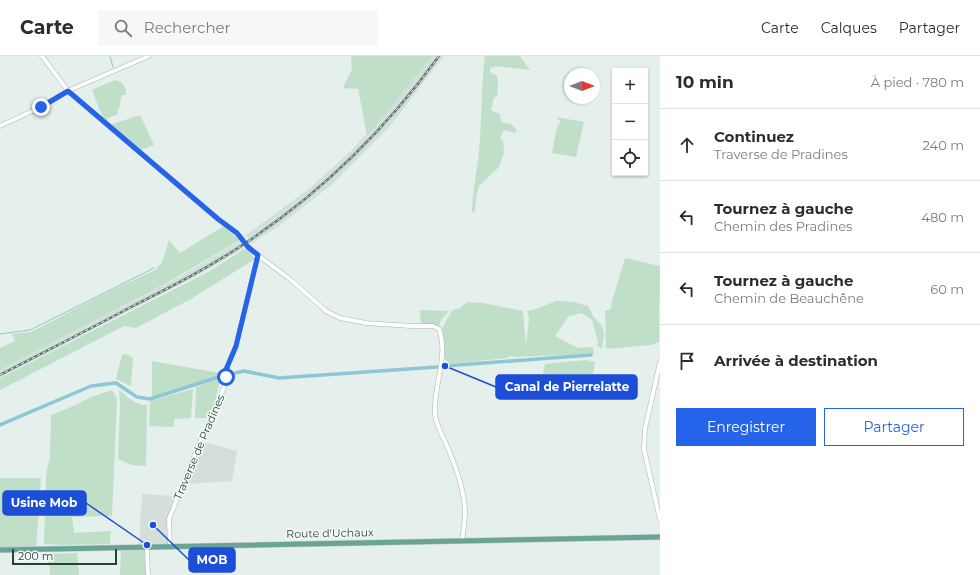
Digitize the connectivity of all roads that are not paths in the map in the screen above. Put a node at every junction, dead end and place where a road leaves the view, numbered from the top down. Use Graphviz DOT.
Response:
graph roads {
  1 [pos="42,56"];
  2 [pos="149,56"];
  3 [pos="68,91"];
  4 [pos="0,126"];
  5 [pos="258,255"];
  6 [pos="660,362"];
  7 [pos="660,520"];
  8 [pos="660,537"];
  9 [pos="462,541"];
  10 [pos="147,547"];
  11 [pos="170,547"];
  12 [pos="0,550"];
  13 [pos="148,575"];
  1 -- 3 [label="street"];
  2 -- 3 [label="street"];
  3 -- 4 [label="street"];
  3 -- 5 [label="street"];
  5 -- 9 [label="street"];
  5 -- 11 [label="street, Traverse de Pradines"];
  6 -- 7 [label="street"];
  8 -- 9 [label="main road, Route d'Uchaux"];
  9 -- 11 [label="main road, Route d'Uchaux"];
  10 -- 11 [label="main road, Route d'Uchaux"];
  10 -- 12 [label="main road, Route d'Uchaux"];
  10 -- 13 [label="street"];
}
